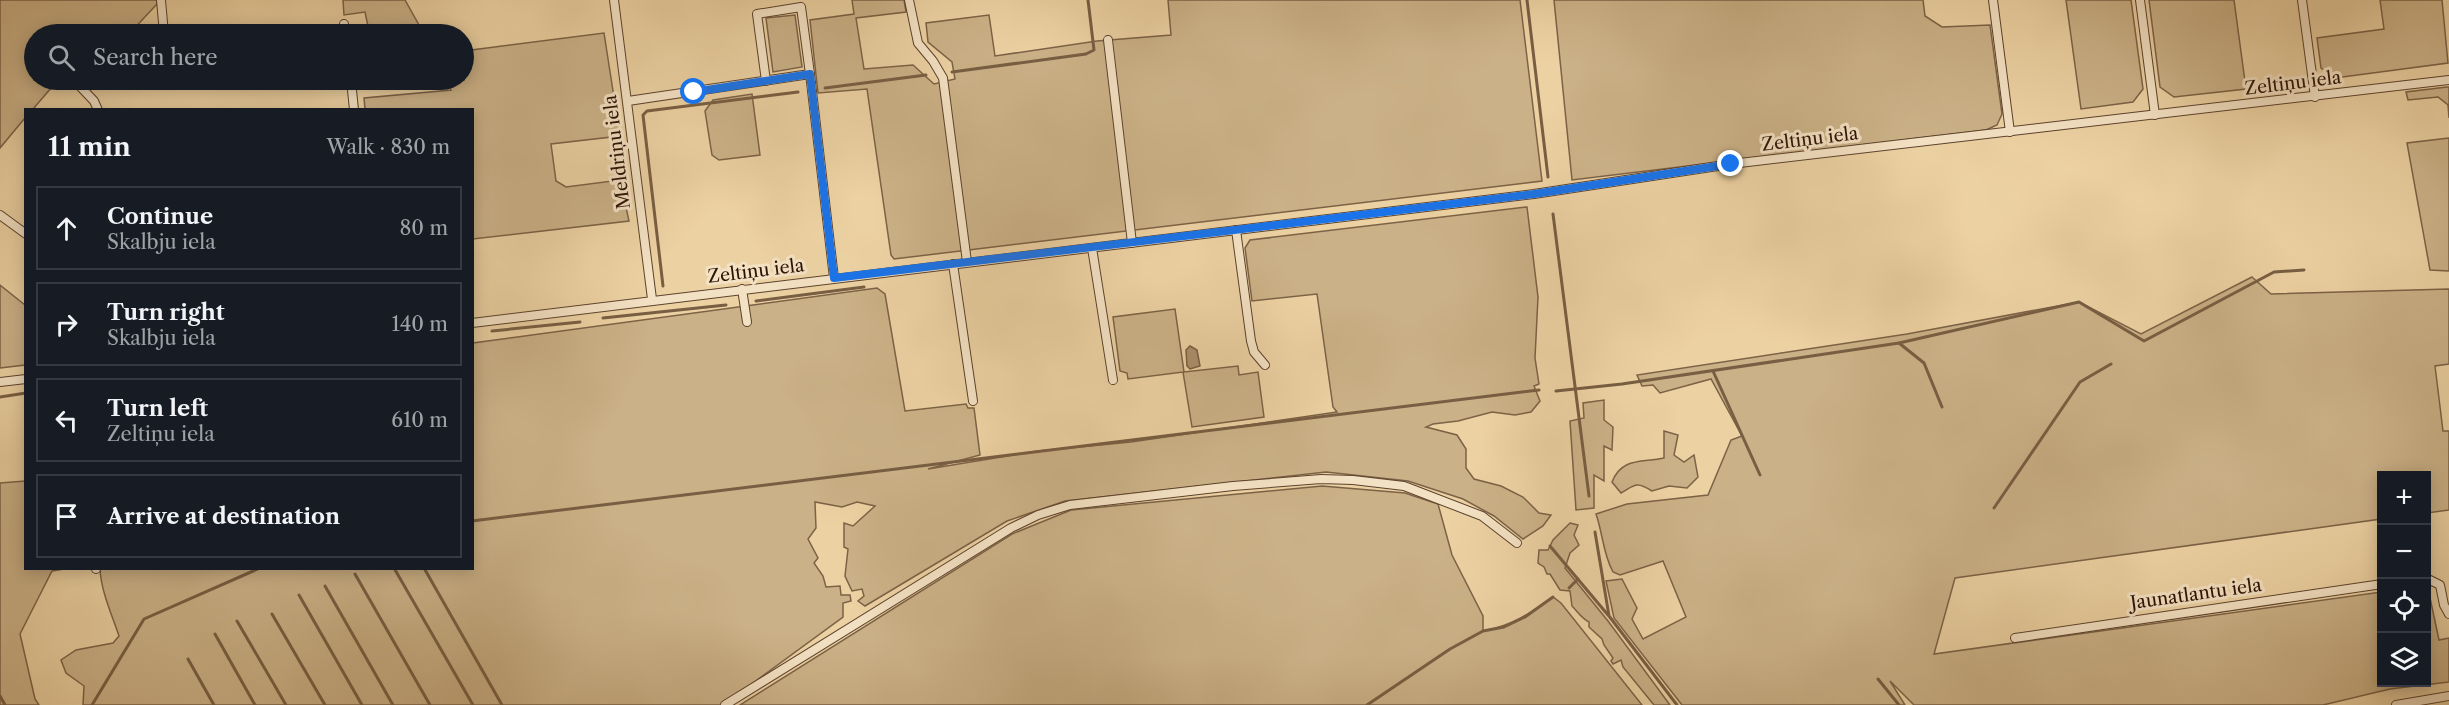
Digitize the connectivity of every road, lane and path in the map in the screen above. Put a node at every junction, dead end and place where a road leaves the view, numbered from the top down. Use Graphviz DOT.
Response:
graph roads {
  1 [pos="161,0"];
  2 [pos="614,0"];
  3 [pos="909,0"];
  4 [pos="1993,0"];
  5 [pos="2140,0"];
  6 [pos="2302,0"];
  7 [pos="163,24"];
  8 [pos="1108,40"];
  9 [pos="810,74"];
  10 [pos="2449,80"];
  11 [pos="766,81"];
  12 [pos="84,90"];
  13 [pos="352,90"];
  14 [pos="2315,97"];
  15 [pos="628,101"];
  16 [pos="97,108"];
  17 [pos="354,108"];
  18 [pos="2155,115"];
  19 [pos="2010,132"];
  20 [pos="0,215"];
  21 [pos="1236,230"];
  22 [pos="24,233"];
  23 [pos="1132,243"];
  24 [pos="1092,248"];
  25 [pos="967,262"];
  26 [pos="953,264"];
  27 [pos="834,278"];
  28 [pos="742,289"];
  29 [pos="652,299"];
  30 [pos="747,322"];
  31 [pos="474,323"];
  32 [pos="1265,364"];
  33 [pos="24,379"];
  34 [pos="1113,380"];
  35 [pos="0,382"];
  36 [pos="973,401"];
  37 [pos="1517,543"];
  38 [pos="2429,579"];
  39 [pos="2377,585"];
  40 [pos="2449,614"];
  41 [pos="2015,638"];
  42 [pos="2449,696"];
  43 [pos="725,705"];
  44 [pos="2396,705"];
  1 -- 7 [label="street"];
  2 -- 15 [label="street, Meldriņu iela"];
  3 -- 25 [label="street"];
  4 -- 19 [label="street"];
  5 -- 18 [label="street"];
  6 -- 14 [label="street"];
  8 -- 23 [label="street"];
  9 -- 11 [label="street"];
  9 -- 11 [label="street"];
  9 -- 27 [label="street"];
  10 -- 14 [label="street, Zeltiņu iela"];
  11 -- 15 [label="street"];
  12 -- 16 [label="street"];
  13 -- 17 [label="street"];
  14 -- 18 [label="street, Zeltiņu iela"];
  15 -- 29 [label="street, Meldriņu iela"];
  18 -- 19 [label="street, Zeltiņu iela"];
  19 -- 21 [label="street, Zeltiņu iela"];
  20 -- 22 [label="street"];
  21 -- 23 [label="street, Zeltiņu iela"];
  21 -- 32 [label="street"];
  23 -- 24 [label="street, Zeltiņu iela"];
  24 -- 25 [label="street, Zeltiņu iela"];
  24 -- 34 [label="street"];
  25 -- 26 [label="street, Zeltiņu iela"];
  26 -- 27 [label="street, Zeltiņu iela"];
  26 -- 36 [label="street"];
  27 -- 28 [label="street, Zeltiņu iela"];
  28 -- 29 [label="street, Zeltiņu iela"];
  28 -- 30 [label="street"];
  29 -- 31 [label="street, Zeltiņu iela"];
  33 -- 35 [label="street"];
  37 -- 43 [label="street"];
  38 -- 40 [label="street"];
  39 -- 41 [label="street, Jaunatlantu iela"];
  42 -- 44 [label="street"];
}
